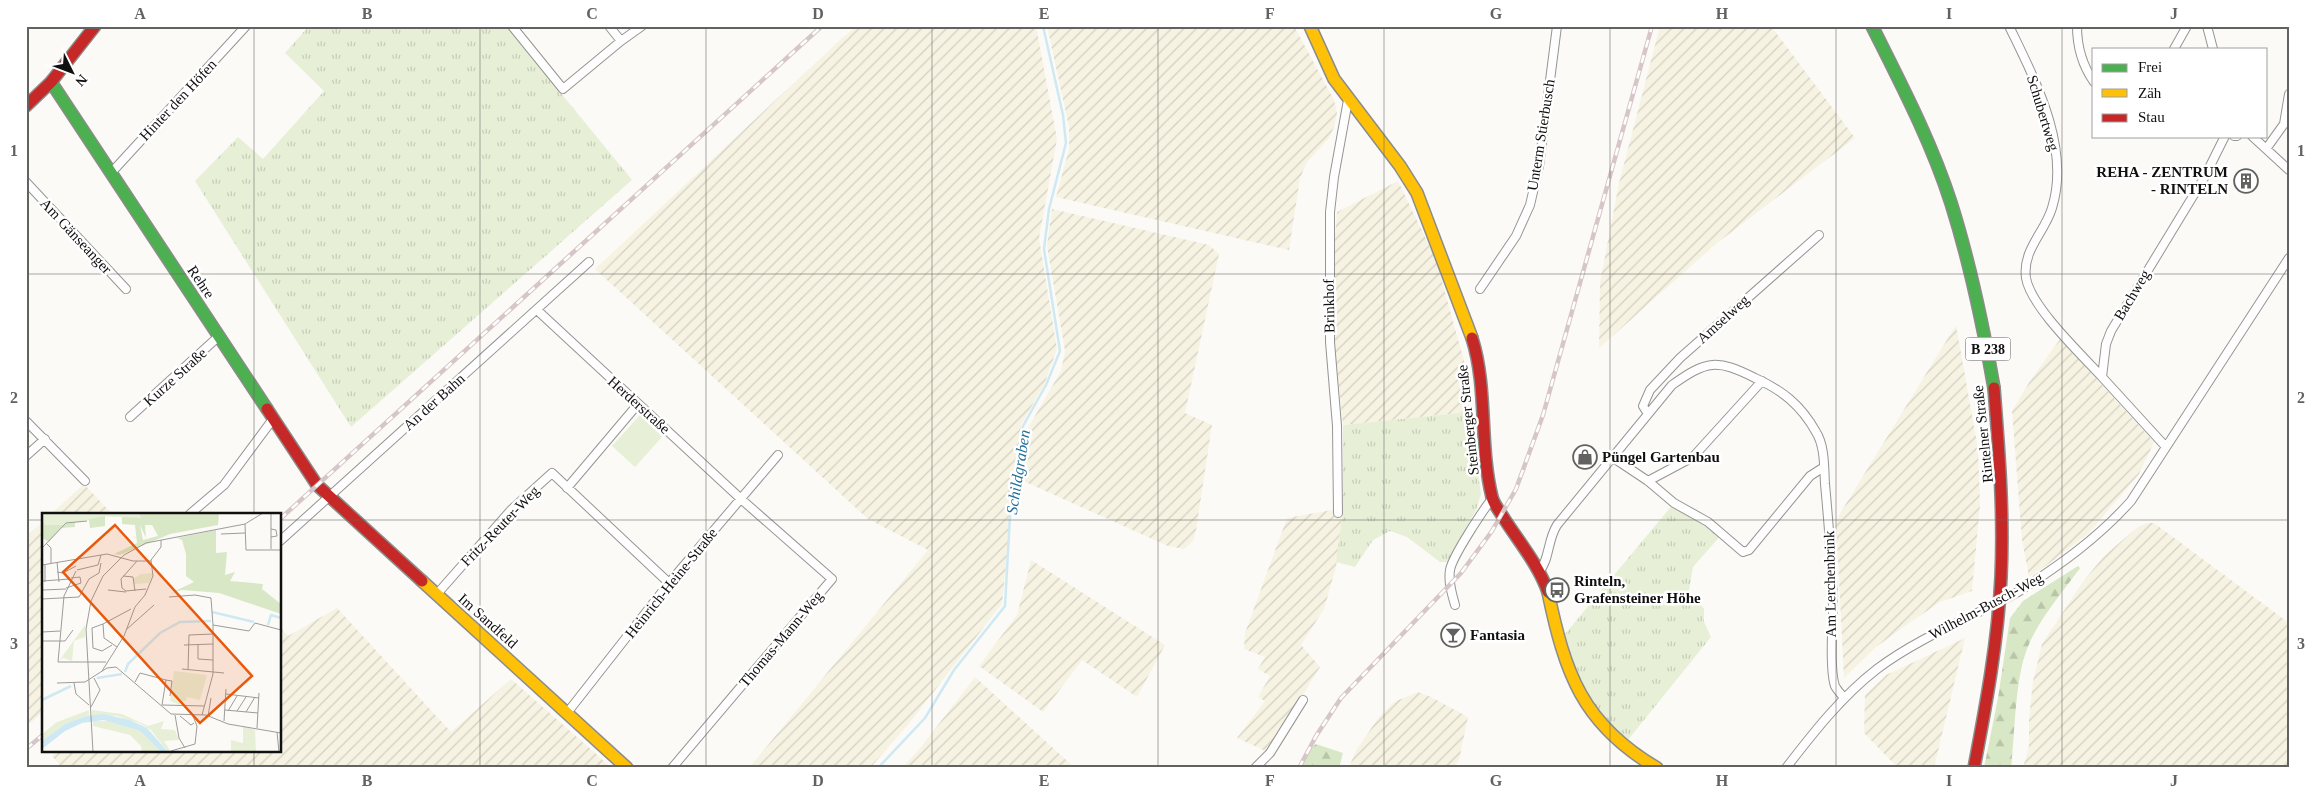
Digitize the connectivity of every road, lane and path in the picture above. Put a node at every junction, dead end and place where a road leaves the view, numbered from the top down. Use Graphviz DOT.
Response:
graph roads {
  1 [pos="95,26"];
  2 [pos="246,26"];
  3 [pos="512,26"];
  4 [pos="609,26"];
  5 [pos="642,26"];
  6 [pos="1310,26"];
  7 [pos="1557,26"];
  8 [pos="1872,26"];
  9 [pos="2077,26"];
  10 [pos="2187,26"];
  11 [pos="2207,26"];
  12 [pos="2011,28"];
  13 [pos="621,41"];
  14 [pos="2175,48"];
  15 [pos="2213,48"];
  16 [pos="2092,78"];
  17 [pos="51,82"];
  18 [pos="2289,94"];
  19 [pos="1348,100"];
  20 [pos="26,106"];
  21 [pos="2223,138"];
  22 [pos="2254,138"];
  23 [pos="2266,149"];
  24 [pos="2289,170"];
  25 [pos="111,173"];
  26 [pos="26,182"];
  27 [pos="1819,234"];
  28 [pos="2289,258"];
  29 [pos="588,262"];
  30 [pos="126,289"];
  31 [pos="1480,289"];
  32 [pos="537,310"];
  33 [pos="219,336"];
  34 [pos="2102,377"];
  35 [pos="1762,381"];
  36 [pos="638,404"];
  37 [pos="1648,414"];
  38 [pos="130,417"];
  39 [pos="273,419"];
  40 [pos="26,421"];
  41 [pos="45,440"];
  42 [pos="2166,447"];
  43 [pos="778,455"];
  44 [pos="26,456"];
  45 [pos="1612,457"];
  46 [pos="1824,467"];
  47 [pos="1648,481"];
  48 [pos="86,482"];
  49 [pos="567,488"];
  50 [pos="328,497"];
  51 [pos="741,499"];
  52 [pos="1492,499"];
  53 [pos="191,513"];
  54 [pos="1338,513"];
  55 [pos="281,540"];
  56 [pos="1539,572"];
  57 [pos="669,582"];
  58 [pos="436,594"];
  59 [pos="1455,605"];
  60 [pos="1844,698"];
  61 [pos="1303,700"];
  62 [pos="567,713"];
  63 [pos="627,768"];
  64 [pos="672,768"];
  65 [pos="1255,768"];
  66 [pos="1657,768"];
  67 [pos="1786,768"];
  68 [pos="1974,768"];
  1 -- 17 [label="street"];
  2 -- 25 [label="street, Hinter den Höfen"];
  3 -- 13 [label="street"];
  4 -- 13 [label="street"];
  5 -- 13 [label="street"];
  6 -- 19 [label="street, Steinberger Straße"];
  7 -- 31 [label="street, Unterm Stierbusch"];
  8 -- 68 [label="street, Rintelner Straße / B 238"];
  9 -- 16 [label="street"];
  10 -- 14 [label="street"];
  11 -- 15 [label="street"];
  12 -- 34 [label="street, Schubertweg"];
  17 -- 20 [label="street"];
  17 -- 25 [label="street, Rehre"];
  18 -- 23 [label="street"];
  19 -- 52 [label="street, Steinberger Straße"];
  19 -- 54 [label="street, Brinkhof"];
  21 -- 34 [label="street, Bachweg"];
  22 -- 23 [label="street"];
  23 -- 24 [label="street"];
  25 -- 33 [label="street, Rehre"];
  26 -- 30 [label="street, Am Gänseanger"];
  27 -- 37 [label="street, Amselweg"];
  28 -- 42 [label="street, Wilhelm-Busch-Weg"];
  29 -- 32 [label="street, An der Bahn"];
  32 -- 36 [label="street, Herderstraße"];
  32 -- 50 [label="street, An der Bahn"];
  33 -- 38 [label="street, Kurze Straße"];
  33 -- 39 [label="street, Rehre"];
  34 -- 42 [label="street"];
  35 -- 37 [label="street, Am Lerchenbrink"];
  35 -- 46 [label="street, Am Lerchenbrink"];
  35 -- 47 [label="street"];
  36 -- 49 [label="street"];
  36 -- 51 [label="street, Herderstraße"];
  37 -- 45 [label="street, Am Lerchenbrink"];
  39 -- 50 [label="street, Rehre"];
  39 -- 53 [label="street"];
  40 -- 41 [label="street"];
  41 -- 44 [label="street"];
  41 -- 48 [label="street"];
  42 -- 60 [label="street, Wilhelm-Busch-Weg, bridge"];
  43 -- 51 [label="street, Heinrich-Heine-Straße"];
  45 -- 47 [label="street"];
  45 -- 56 [label="street, Am Lerchenbrink"];
  46 -- 47 [label="street"];
  46 -- 60 [label="street, Am Lerchenbrink"];
  49 -- 57 [label="street, Fritz-Reuter-Weg"];
  49 -- 58 [label="street, Fritz-Reuter-Weg"];
  50 -- 55 [label="street, An der Bahn"];
  50 -- 58 [label="street, Im Sandfeld"];
  51 -- 57 [label="street, Heinrich-Heine-Straße"];
  51 -- 64 [label="street, Thomas-Mann-Weg"];
  52 -- 56 [label="street, Steinberger Straße"];
  52 -- 59 [label="street"];
  56 -- 66 [label="street, Steinberger Straße"];
  57 -- 62 [label="street, Heinrich-Heine-Straße"];
  58 -- 62 [label="street, Im Sandfeld"];
  60 -- 67 [label="street, Wilhelm-Busch-Weg"];
  61 -- 65 [label="street"];
  62 -- 63 [label="street, Im Sandfeld"];
}
